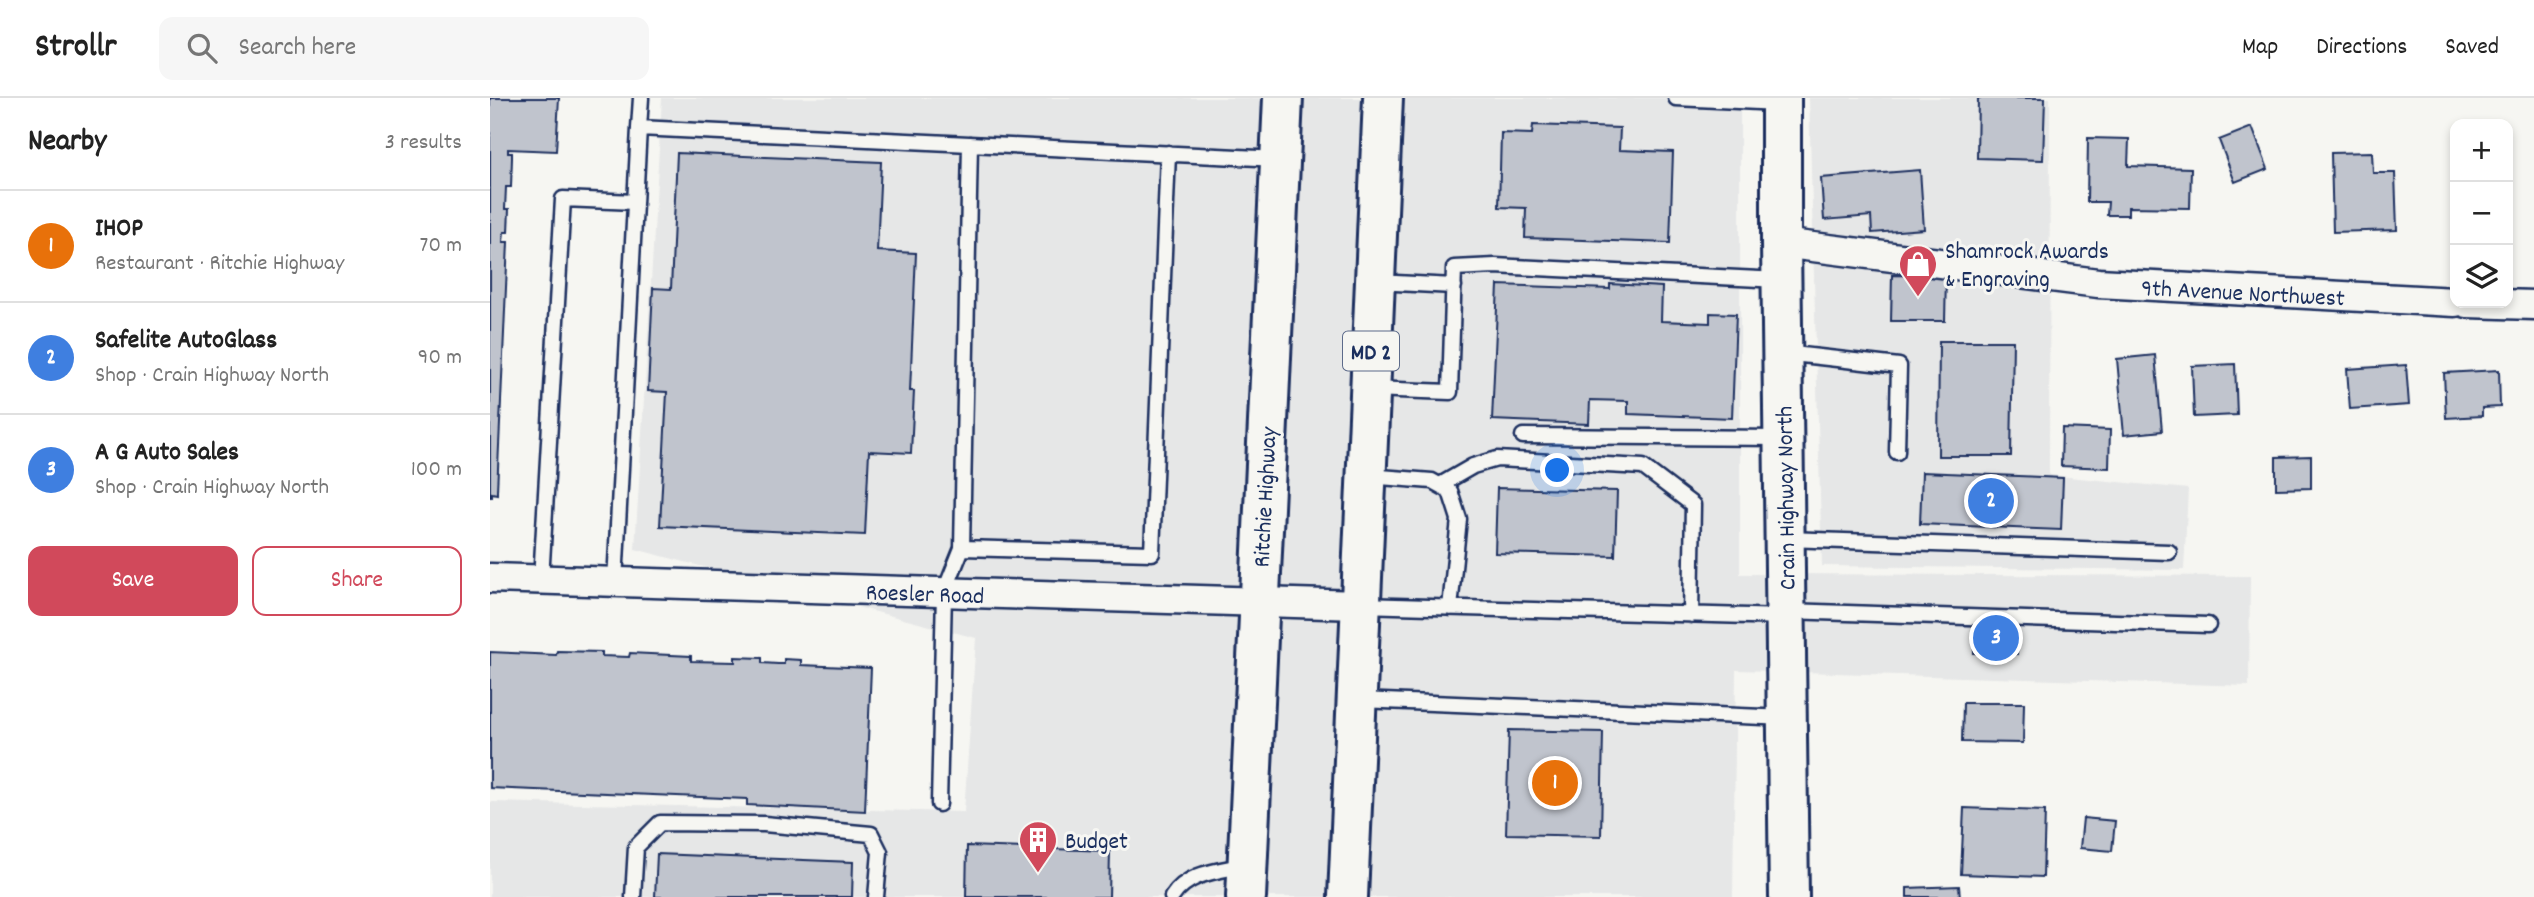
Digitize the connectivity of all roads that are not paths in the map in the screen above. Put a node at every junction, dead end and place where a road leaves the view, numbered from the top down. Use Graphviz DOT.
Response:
graph roads {
  1 [pos="641,98"];
  2 [pos="1283,98"];
  3 [pos="1383,98"];
  4 [pos="1676,98"];
  5 [pos="1781,100"];
  6 [pos="639,128"];
  7 [pos="970,144"];
  8 [pos="1168,153"];
  9 [pos="1280,159"];
  10 [pos="635,202"];
  11 [pos="1781,261"];
  12 [pos="1374,282"];
  13 [pos="1454,286"];
  14 [pos="2450,302"];
  15 [pos="2513,304"];
  16 [pos="2534,305"];
  17 [pos="1783,353"];
  18 [pos="1369,389"];
  19 [pos="1523,436"];
  20 [pos="1784,438"];
  21 [pos="1897,452"];
  22 [pos="1365,476"];
  23 [pos="1440,485"];
  24 [pos="1785,539"];
  25 [pos="962,548"];
  26 [pos="2169,552"];
  27 [pos="490,578"];
  28 [pos="541,580"];
  29 [pos="615,582"];
  30 [pos="944,593"];
  31 [pos="1259,601"];
  32 [pos="1359,604"];
  33 [pos="1450,608"];
  34 [pos="1786,614"];
  35 [pos="1691,615"];
  36 [pos="2208,625"];
  37 [pos="1356,700"];
  38 [pos="1788,718"];
  39 [pos="939,804"];
  40 [pos="1247,881"];
  41 [pos="632,897"];
  42 [pos="876,897"];
  43 [pos="1172,897"];
  44 [pos="1348,897"];
  45 [pos="1789,897"];
  1 -- 6 [label="lane"];
  2 -- 9 [label="main road, Ritchie Highway"];
  3 -- 12 [label="main road, MD 2"];
  4 -- 5 [label="lane"];
  5 -- 11 [label="main road, Crain Highway North"];
  6 -- 7 [label="lane"];
  6 -- 10 [label="lane"];
  7 -- 8 [label="lane"];
  7 -- 25 [label="lane"];
  8 -- 9 [label="lane"];
  8 -- 25 [label="lane"];
  9 -- 31 [label="main road, Ritchie Highway"];
  10 -- 28 [label="lane"];
  10 -- 29 [label="lane"];
  11 -- 13 [label="lane"];
  11 -- 14 [label="street, 9th Avenue Northwest"];
  11 -- 17 [label="main road, Crain Highway North"];
  12 -- 13 [label="lane"];
  12 -- 18 [label="main road, MD 2"];
  13 -- 18 [label="lane"];
  15 -- 16 [label="street"];
  17 -- 20 [label="main road, Crain Highway North"];
  17 -- 21 [label="lane"];
  18 -- 22 [label="main road, MD 2"];
  19 -- 20 [label="lane"];
  20 -- 24 [label="main road, Crain Highway North"];
  22 -- 23 [label="lane"];
  22 -- 32 [label="main road, MD 2"];
  23 -- 33 [label="lane"];
  23 -- 35 [label="lane"];
  24 -- 26 [label="lane"];
  24 -- 34 [label="main road, Crain Highway North"];
  25 -- 30 [label="lane"];
  27 -- 28 [label="street, Roesler Road"];
  28 -- 29 [label="street, Roesler Road"];
  29 -- 30 [label="street, Roesler Road"];
  30 -- 31 [label="street, Roesler Road"];
  30 -- 39 [label="lane"];
  31 -- 32 [label="street, Roesler Road"];
  31 -- 40 [label="main road, Ritchie Highway"];
  32 -- 33 [label="lane"];
  32 -- 37 [label="main road, MD 2"];
  33 -- 35 [label="lane"];
  34 -- 35 [label="lane"];
  34 -- 36 [label="lane"];
  34 -- 38 [label="main road, Crain Highway North"];
  37 -- 38 [label="lane"];
  37 -- 44 [label="main road, MD 2"];
  38 -- 45 [label="main road, Crain Highway North"];
  40 -- 43 [label="lane"];
  41 -- 42 [label="lane"];
}
